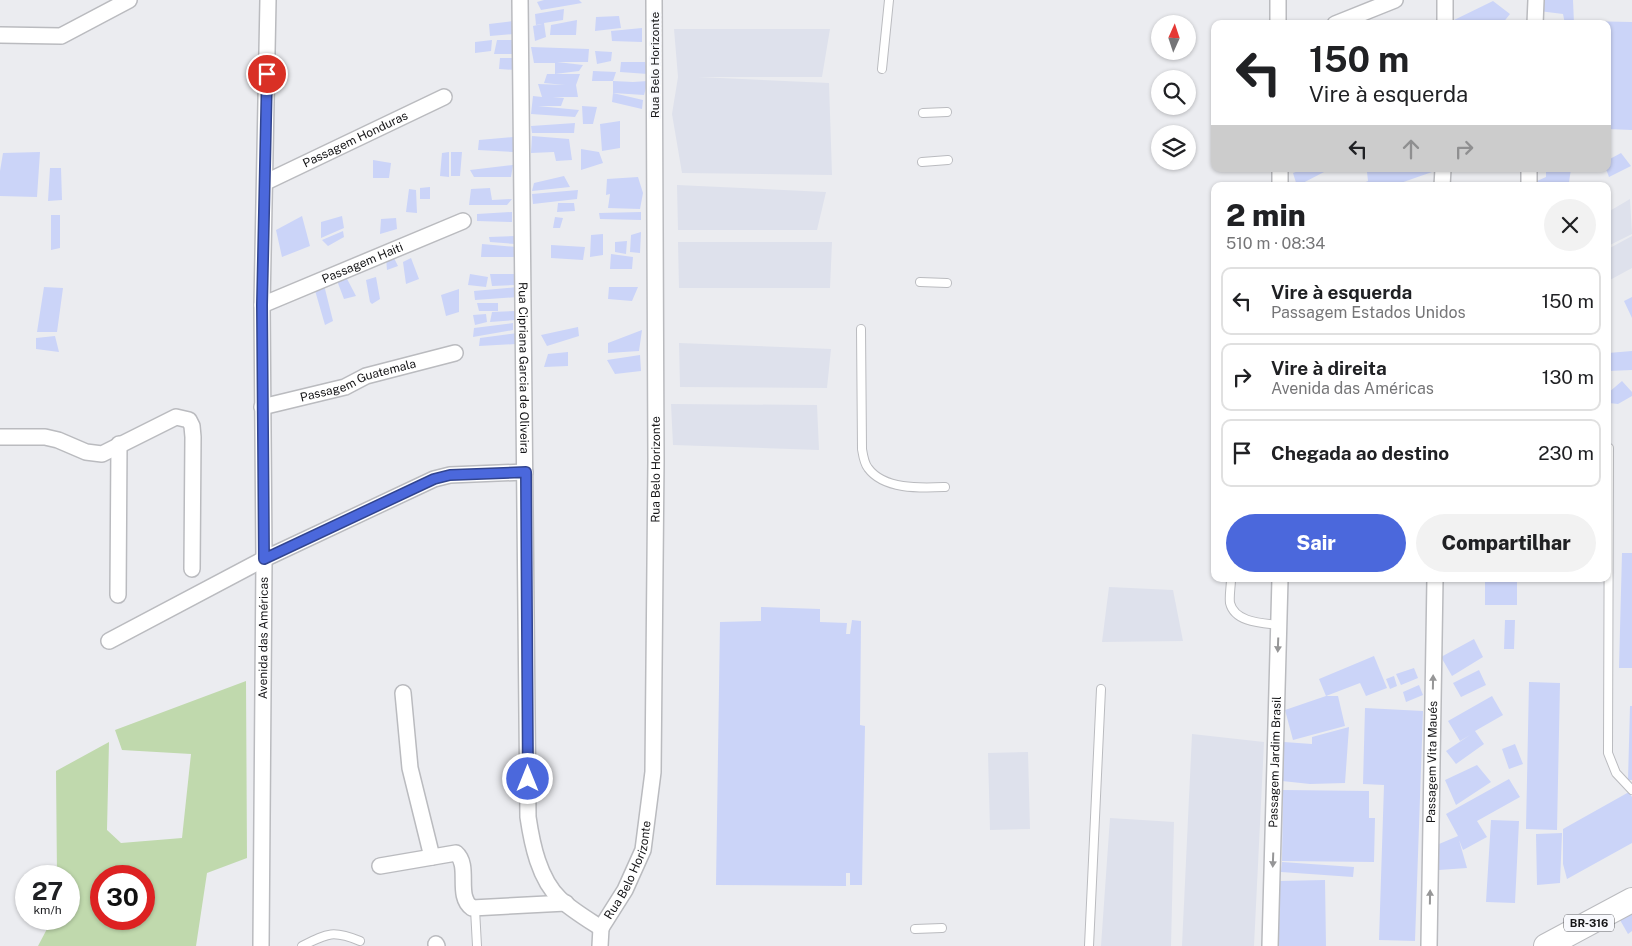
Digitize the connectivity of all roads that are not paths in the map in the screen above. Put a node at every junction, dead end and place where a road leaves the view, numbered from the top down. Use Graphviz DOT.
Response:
graph roads {
  1 [pos="128,0"];
  2 [pos="268,0"];
  3 [pos="520,0"];
  4 [pos="654,0"];
  5 [pos="889,0"];
  6 [pos="1278,0"];
  7 [pos="1395,0"];
  8 [pos="1536,0"];
  9 [pos="1445,2"];
  10 [pos="1278,20"];
  11 [pos="1345,20"];
  12 [pos="1445,20"];
  13 [pos="1535,20"];
  14 [pos="0,35"];
  15 [pos="882,68"];
  16 [pos="444,98"];
  17 [pos="947,112"];
  18 [pos="923,113"];
  19 [pos="948,160"];
  20 [pos="922,162"];
  21 [pos="266,182"];
  22 [pos="463,220"];
  23 [pos="920,282"];
  24 [pos="947,283"];
  25 [pos="262,305"];
  26 [pos="861,329"];
  27 [pos="455,354"];
  28 [pos="262,407"];
  29 [pos="0,437"];
  30 [pos="119,444"];
  31 [pos="526,472"];
  32 [pos="945,487"];
  33 [pos="264,559"];
  34 [pos="192,569"];
  35 [pos="1231,582"];
  36 [pos="1280,582"];
  37 [pos="1435,582"];
  38 [pos="1609,582"];
  39 [pos="118,594"];
  40 [pos="1279,625"];
  41 [pos="109,641"];
  42 [pos="1101,689"];
  43 [pos="403,693"];
  44 [pos="1632,790"];
  45 [pos="432,857"];
  46 [pos="380,866"];
  47 [pos="1632,900"];
  48 [pos="566,903"];
  49 [pos="475,909"];
  50 [pos="601,928"];
  51 [pos="942,928"];
  52 [pos="915,929"];
  53 [pos="360,940"];
  54 [pos="261,946"];
  55 [pos="302,946"];
  56 [pos="476,946"];
  57 [pos="600,946"];
  58 [pos="1089,946"];
  59 [pos="1270,946"];
  60 [pos="1429,946"];
  61 [pos="1546,946"];
  1 -- 14 [label="street"];
  2 -- 21 [label="street, Avenida das Américas"];
  3 -- 31 [label="street, Rua Cipriana Garcia de Oliveira"];
  4 -- 50 [label="street, Rua Belo Horizonte"];
  5 -- 15 [label="lane"];
  6 -- 10 [label="street"];
  7 -- 11 [label="street"];
  8 -- 13 [label="street"];
  9 -- 12 [label="street"];
  16 -- 21 [label="street, Passagem Honduras"];
  17 -- 18 [label="lane"];
  19 -- 20 [label="lane"];
  21 -- 25 [label="street, Avenida das Américas"];
  22 -- 25 [label="street, Passagem Haiti"];
  23 -- 24 [label="lane"];
  25 -- 28 [label="street, Avenida das Américas"];
  26 -- 32 [label="lane"];
  27 -- 28 [label="street, Passagem Guatemala"];
  28 -- 33 [label="street, Avenida das Américas"];
  29 -- 30 [label="street"];
  30 -- 34 [label="street"];
  30 -- 39 [label="street"];
  31 -- 33 [label="street"];
  31 -- 48 [label="street, Rua Cipriana Garcia de Oliveira"];
  33 -- 41 [label="street"];
  33 -- 54 [label="street, Avenida das Américas"];
  35 -- 40 [label="lane"];
  36 -- 40 [label="street, Passagem Jardim Brasil"];
  60 -- 37 [label="street, Passagem Vita Maués, one-way"];
  38 -- 44 [label="lane"];
  40 -- 59 [label="street, Passagem Jardim Brasil, one-way"];
  42 -- 58 [label="lane"];
  43 -- 45 [label="street"];
  45 -- 46 [label="street"];
  45 -- 49 [label="street"];
  47 -- 61 [label="highway, BR-316"];
  48 -- 49 [label="street"];
  48 -- 50 [label="street, Rua Cipriana Garcia de Oliveira"];
  49 -- 56 [label="lane"];
  50 -- 57 [label="street"];
  51 -- 52 [label="lane"];
  53 -- 55 [label="lane"];
}
